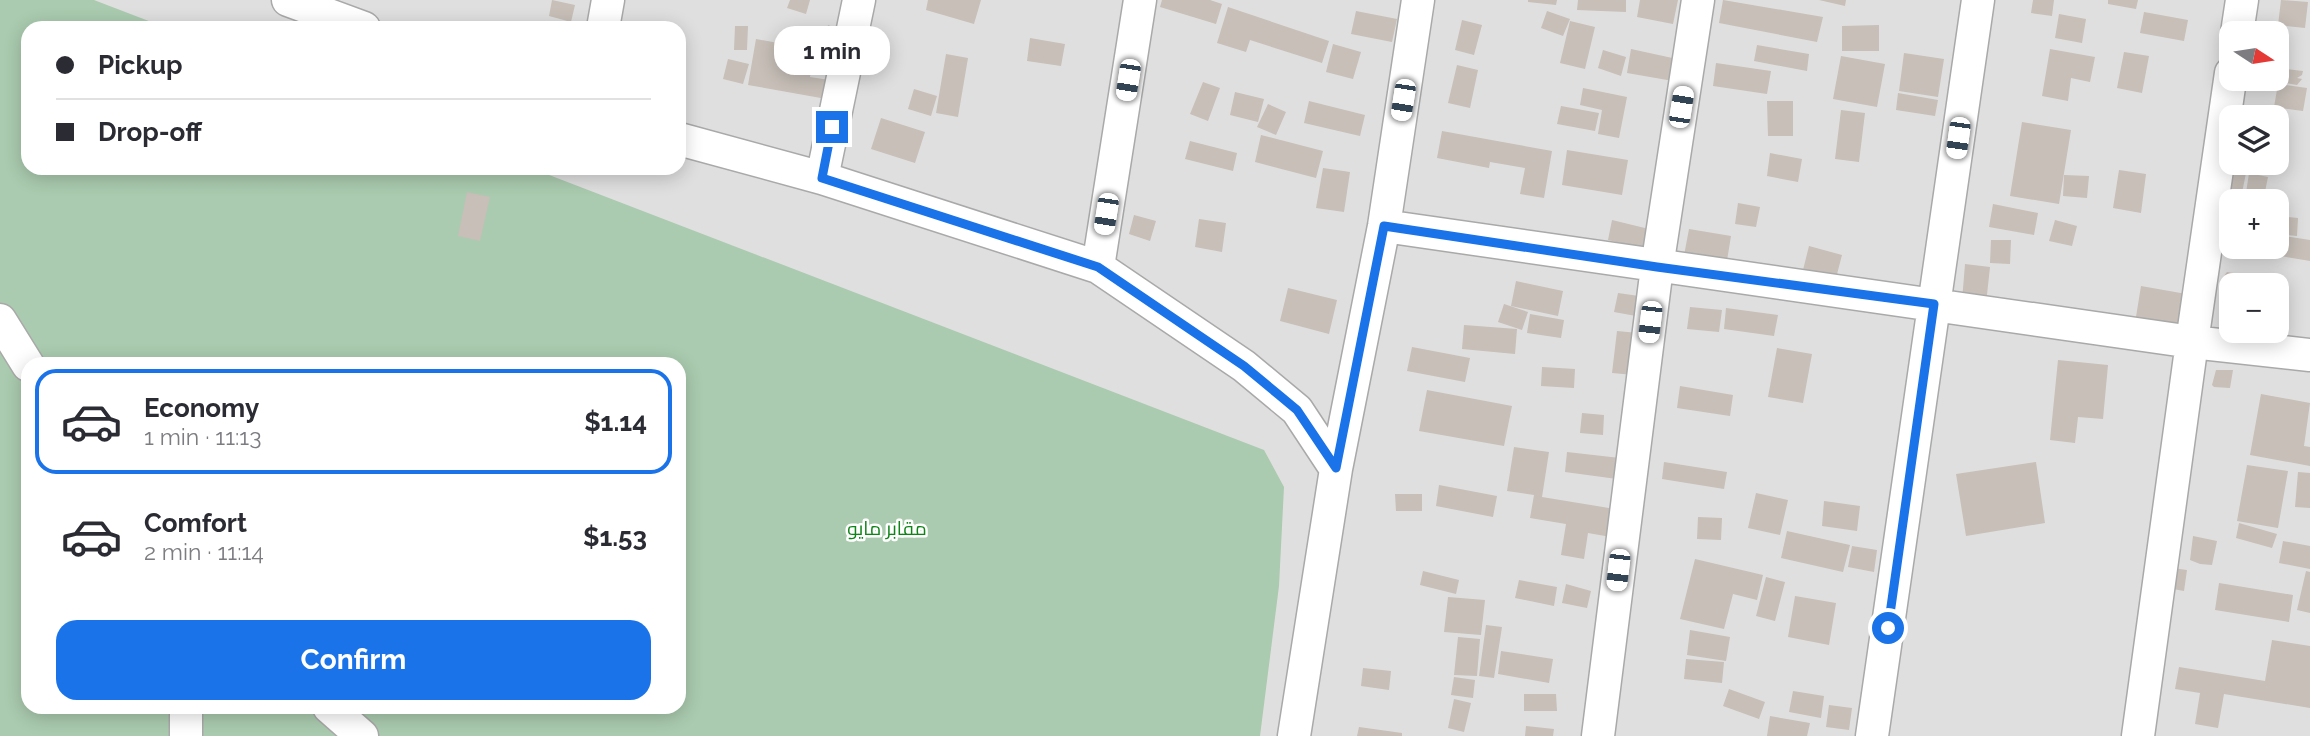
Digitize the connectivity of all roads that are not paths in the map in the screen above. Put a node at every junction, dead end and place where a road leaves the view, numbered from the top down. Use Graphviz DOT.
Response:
graph roads {
  1 [pos="288,0"];
  2 [pos="608,0"];
  3 [pos="859,0"];
  4 [pos="1140,0"];
  5 [pos="1418,0"];
  6 [pos="1698,0"];
  7 [pos="1978,0"];
  8 [pos="2242,0"];
  9 [pos="333,8"];
  10 [pos="353,21"];
  11 [pos="604,21"];
  12 [pos="2239,21"];
  13 [pos="2228,91"];
  14 [pos="686,141"];
  15 [pos="822,178"];
  16 [pos="1384,226"];
  17 [pos="1098,267"];
  18 [pos="1657,267"];
  19 [pos="1934,304"];
  20 [pos="0,320"];
  21 [pos="2192,342"];
  22 [pos="2310,355"];
  23 [pos="23,357"];
  24 [pos="1336,468"];
  25 [pos="186,714"];
  26 [pos="337,714"];
  27 [pos="186,736"];
  28 [pos="362,736"];
  29 [pos="1294,736"];
  30 [pos="1598,736"];
  31 [pos="1872,736"];
  32 [pos="2138,736"];
  1 -- 9 [label="street"];
  2 -- 11 [label="street"];
  3 -- 15 [label="street"];
  4 -- 17 [label="street"];
  5 -- 16 [label="street"];
  6 -- 18 [label="street"];
  7 -- 19 [label="street"];
  8 -- 12 [label="street"];
  9 -- 10 [label="street"];
  13 -- 21 [label="street"];
  14 -- 15 [label="street"];
  15 -- 17 [label="street"];
  16 -- 18 [label="street"];
  16 -- 24 [label="street"];
  17 -- 24 [label="street"];
  18 -- 19 [label="street"];
  18 -- 30 [label="street"];
  19 -- 21 [label="street"];
  19 -- 31 [label="street"];
  20 -- 23 [label="street"];
  21 -- 22 [label="street"];
  21 -- 32 [label="street"];
  24 -- 29 [label="street"];
  25 -- 27 [label="street"];
  26 -- 28 [label="street"];
}
